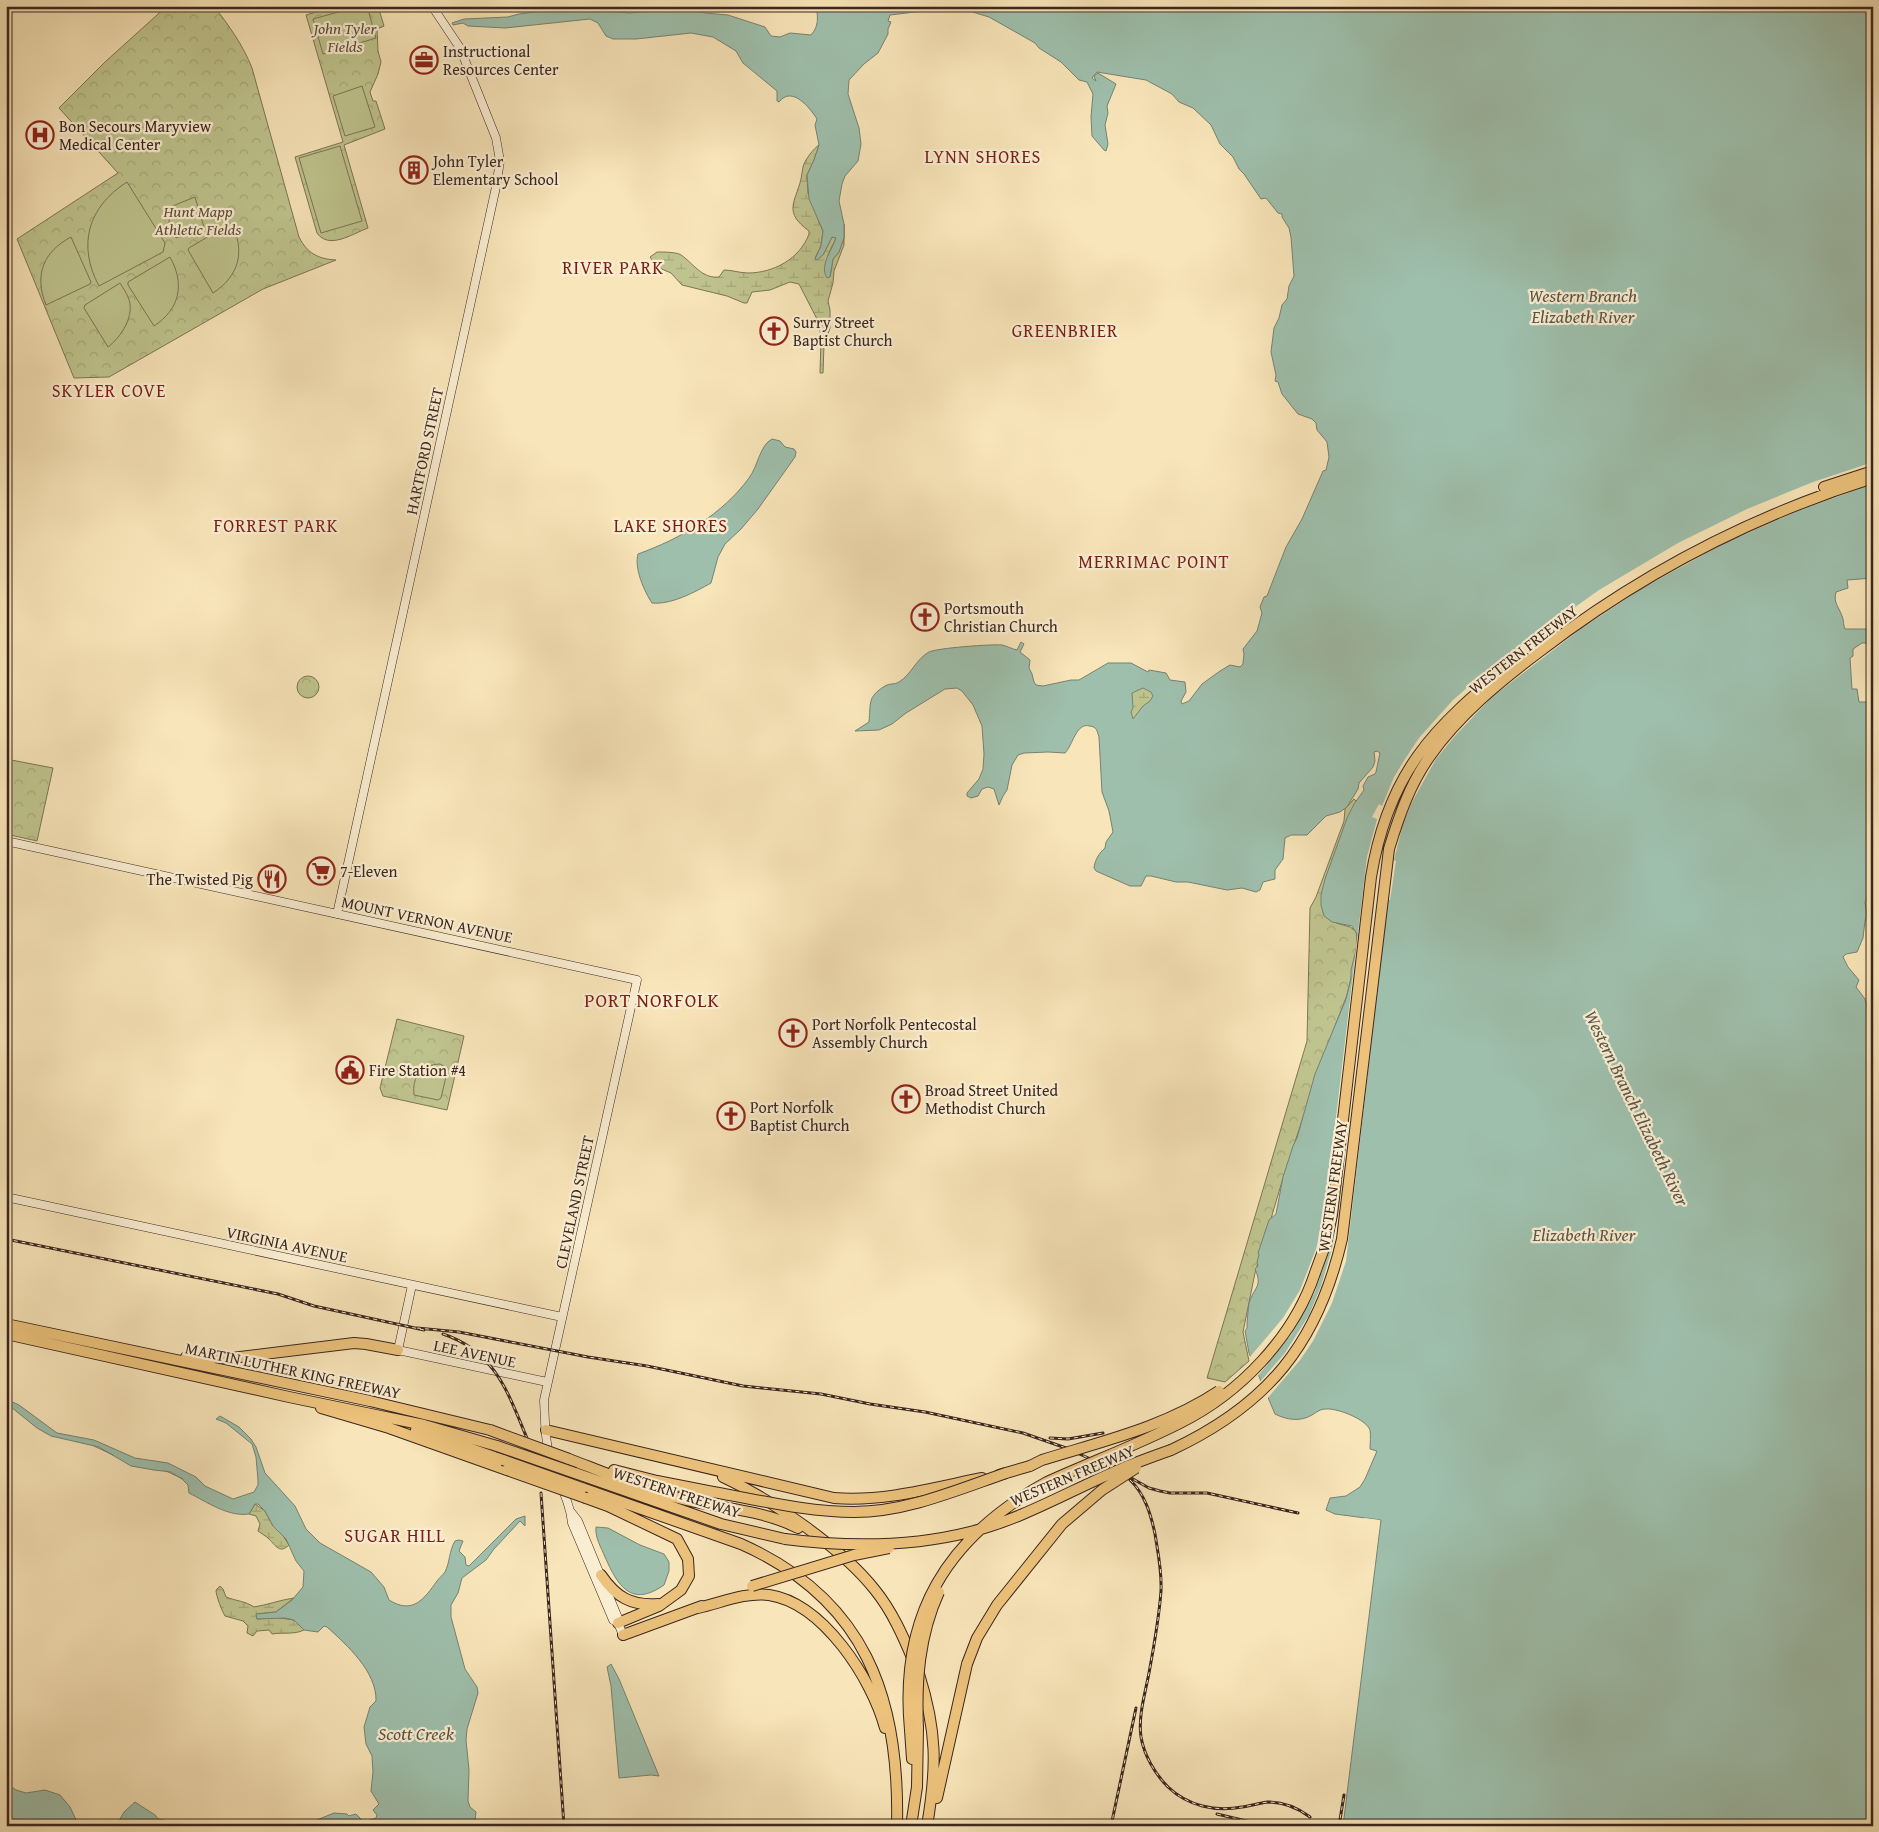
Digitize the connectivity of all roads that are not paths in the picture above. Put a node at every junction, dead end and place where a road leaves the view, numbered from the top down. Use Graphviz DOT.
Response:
graph roads {
  1 [pos="432,6"];
  2 [pos="1873,471"];
  3 [pos="1873,478"];
  4 [pos="6,841"];
  5 [pos="336,914"];
  6 [pos="637,980"];
  7 [pos="6,1197"];
  8 [pos="1315,1274"];
  9 [pos="412,1285"];
  10 [pos="562,1317"];
  11 [pos="6,1324"];
  12 [pos="6,1334"];
  13 [pos="398,1350"];
  14 [pos="153,1355"];
  15 [pos="547,1382"];
  16 [pos="289,1397"];
  17 [pos="358,1410"];
  18 [pos="546,1430"];
  19 [pos="1171,1450"];
  20 [pos="569,1459"];
  21 [pos="505,1465"];
  22 [pos="692,1466"];
  23 [pos="1006,1473"];
  24 [pos="571,1512"];
  25 [pos="924,1542"];
  26 [pos="829,1547"];
  27 [pos="601,1574"];
  28 [pos="664,1603"];
  29 [pos="698,1608"];
  30 [pos="618,1623"];
  31 [pos="623,1635"];
  32 [pos="897,1800"];
  33 [pos="897,1826"];
  34 [pos="911,1826"];
  35 [pos="929,1826"];
  1 -- 5 [label="street, HARTFORD STREET"];
  2 -- 8 [label="highway, WESTERN FREEWAY"];
  3 -- 19 [label="highway, WESTERN FREEWAY"];
  4 -- 5 [label="street, MOUNT VERNON AVENUE"];
  5 -- 6 [label="street, MOUNT VERNON AVENUE"];
  6 -- 10 [label="street, CLEVELAND STREET"];
  7 -- 9 [label="street, VIRGINIA AVENUE"];
  8 -- 23 [label="highway, WESTERN FREEWAY, bridge"];
  8 -- 34 [label="highway, bridge"];
  9 -- 10 [label="street, VIRGINIA AVENUE"];
  9 -- 13 [label="street"];
  10 -- 15 [label="street, CLEVELAND STREET"];
  11 -- 14 [label="highway, MARTIN LUTHER KING FREEWAY"];
  12 -- 16 [label="highway, MARTIN LUTHER KING FREEWAY"];
  13 -- 14 [label="highway"];
  13 -- 15 [label="street, LEE AVENUE"];
  14 -- 20 [label="highway, MARTIN LUTHER KING FREEWAY, bridge"];
  15 -- 18 [label="street, CLEVELAND STREET"];
  16 -- 17 [label="highway, MARTIN LUTHER KING FREEWAY"];
  16 -- 21 [label="highway"];
  17 -- 21 [label="highway"];
  17 -- 25 [label="highway, WESTERN FREEWAY, bridge"];
  18 -- 22 [label="highway"];
  18 -- 24 [label="street, CLEVELAND STREET"];
  19 -- 25 [label="highway, WESTERN FREEWAY, bridge"];
  19 -- 35 [label="highway, bridge"];
  20 -- 23 [label="highway, WESTERN FREEWAY, bridge"];
  20 -- 26 [label="highway"];
  21 -- 28 [label="highway, bridge"];
  21 -- 32 [label="highway, bridge"];
  22 -- 23 [label="highway, bridge"];
  22 -- 26 [label="highway"];
  24 -- 27 [label="street"];
  24 -- 30 [label="street"];
  25 -- 29 [label="highway, bridge"];
  26 -- 35 [label="highway"];
  27 -- 28 [label="highway"];
  27 -- 30 [label="street"];
  28 -- 30 [label="highway"];
  29 -- 31 [label="highway"];
  29 -- 32 [label="highway"];
  30 -- 31 [label="street"];
  32 -- 33 [label="highway"];
}
